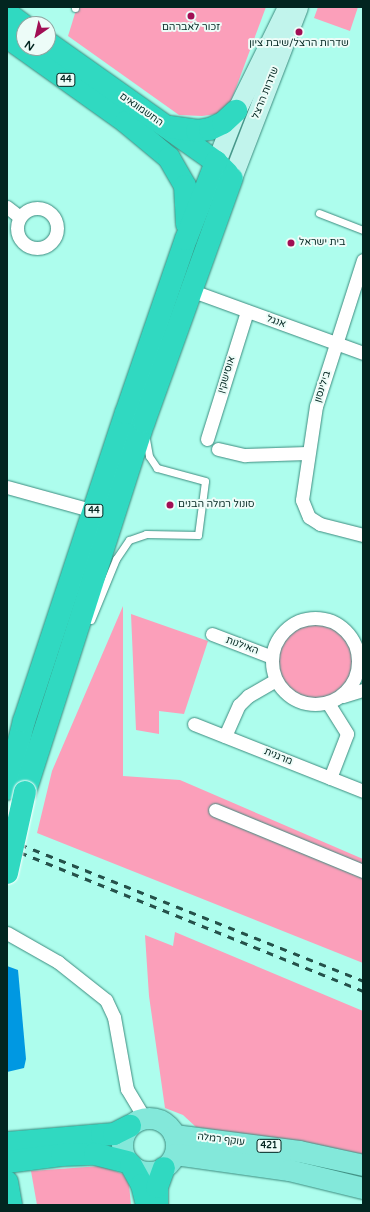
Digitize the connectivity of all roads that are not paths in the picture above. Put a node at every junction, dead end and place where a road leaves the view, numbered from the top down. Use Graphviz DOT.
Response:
graph roads {
  1 [pos="287,7"];
  2 [pos="298,7"];
  3 [pos="7,13"];
  4 [pos="16,20"];
  5 [pos="47,56"];
  6 [pos="50,56"];
  7 [pos="236,112"];
  8 [pos="126,122"];
  9 [pos="161,124"];
  10 [pos="220,172"];
  11 [pos="7,207"];
  12 [pos="319,213"];
  13 [pos="20,217"];
  14 [pos="363,230"];
  15 [pos="12,234"];
  16 [pos="186,239"];
  17 [pos="363,260"];
  18 [pos="190,290"];
  19 [pos="247,311"];
  20 [pos="337,343"];
  21 [pos="363,353"];
  22 [pos="144,422"];
  23 [pos="207,439"];
  24 [pos="218,449"];
  25 [pos="307,453"];
  26 [pos="7,487"];
  27 [pos="94,511"];
  28 [pos="363,535"];
  29 [pos="89,626"];
  30 [pos="212,634"];
  31 [pos="83,639"];
  32 [pos="361,656"];
  33 [pos="272,657"];
  34 [pos="276,680"];
  35 [pos="363,690"];
  36 [pos="56,692"];
  37 [pos="342,696"];
  38 [pos="328,703"];
  39 [pos="24,721"];
  40 [pos="194,724"];
  41 [pos="225,736"];
  42 [pos="7,753"];
  43 [pos="330,778"];
  44 [pos="13,788"];
  45 [pos="363,791"];
  46 [pos="215,810"];
  47 [pos="363,870"];
  48 [pos="7,873"];
  49 [pos="7,933"];
  50 [pos="138,1122"];
  51 [pos="7,1143"];
  52 [pos="171,1152"];
  53 [pos="7,1162"];
  54 [pos="130,1164"];
  55 [pos="363,1166"];
  56 [pos="7,1182"];
  57 [pos="363,1188"];
  58 [pos="11,1205"];
  59 [pos="147,1205"];
  60 [pos="157,1205"];
  1 -- 7 [label="main road, שדרות הרצל"];
  2 -- 10 [label="main road, שדרות הרצל"];
  3 -- 4 [label="highway"];
  5 -- 8 [label="highway, החשמונאים / 44"];
  6 -- 9 [label="highway, החשמונאים / 44"];
  7 -- 9 [label="highway, 44"];
  7 -- 10 [label="main road, שדרות הרצל"];
  8 -- 10 [label="highway"];
  8 -- 16 [label="highway, 44"];
  9 -- 10 [label="highway, החשמונאים / 44"];
  10 -- 16 [label="highway, 44"];
  10 -- 18 [label="highway, 44"];
  11 -- 13 [label="street"];
  12 -- 14 [label="lane"];
  13 -- 15 [label="street"];
  13 -- 15 [label="street"];
  16 -- 27 [label="highway, 44"];
  17 -- 20 [label="street, בילינסון"];
  18 -- 19 [label="street, אנגל"];
  18 -- 22 [label="highway, 44"];
  19 -- 20 [label="street, אנגל"];
  19 -- 23 [label="street, אוסישקין"];
  20 -- 21 [label="street, אנגל"];
  20 -- 25 [label="street, בילינסון"];
  22 -- 29 [label="lane"];
  22 -- 36 [label="highway, 44"];
  24 -- 25 [label="street"];
  25 -- 28 [label="street, בילינסון"];
  26 -- 27 [label="street"];
  27 -- 39 [label="highway, 44"];
  30 -- 33 [label="street, האילנות"];
  31 -- 36 [label="lane"];
  32 -- 33 [label="street"];
  32 -- 37 [label="street"];
  33 -- 34 [label="street"];
  34 -- 38 [label="street"];
  34 -- 41 [label="street"];
  35 -- 37 [label="street"];
  36 -- 44 [label="highway, 44"];
  37 -- 38 [label="street"];
  38 -- 43 [label="street"];
  39 -- 42 [label="highway"];
  39 -- 44 [label="highway, 44"];
  40 -- 41 [label="street, מרגנית"];
  41 -- 43 [label="street, מרגנית"];
  43 -- 45 [label="street, מרגנית"];
  44 -- 48 [label="highway, 44, bridge"];
  46 -- 47 [label="street"];
  49 -- 50 [label="street"];
  50 -- 51 [label="highway"];
  50 -- 52 [label="main road"];
  50 -- 54 [label="main road"];
  52 -- 54 [label="main road, 421"];
  52 -- 55 [label="main road, עוקף רמלה / 421"];
  52 -- 57 [label="main road, עוקף רמלה / 421"];
  52 -- 60 [label="highway"];
  53 -- 54 [label="highway, 421"];
  54 -- 59 [label="highway"];
  56 -- 58 [label="highway"];
}
